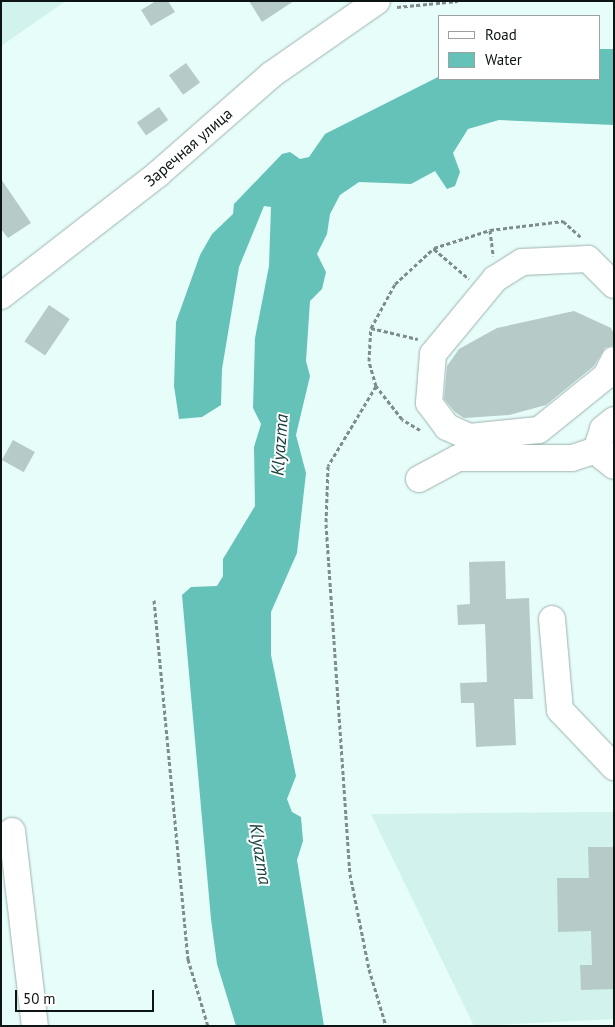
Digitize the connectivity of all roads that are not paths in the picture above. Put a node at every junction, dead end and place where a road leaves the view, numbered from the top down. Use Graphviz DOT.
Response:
graph roads {
  1 [pos="371,6"];
  2 [pos="614,285"];
  3 [pos="1,296"];
  4 [pos="614,360"];
  5 [pos="580,398"];
  6 [pos="610,422"];
  7 [pos="606,457"];
  8 [pos="419,479"];
  9 [pos="552,619"];
  10 [pos="614,767"];
  11 [pos="12,830"];
  12 [pos="35,1026"];
  1 -- 3 [label="street, Заречная улица"];
  2 -- 5 [label="street"];
  4 -- 5 [label="street"];
  5 -- 6 [label="street"];
  6 -- 7 [label="street"];
  7 -- 8 [label="street"];
  9 -- 10 [label="street"];
  11 -- 12 [label="street"];
}
